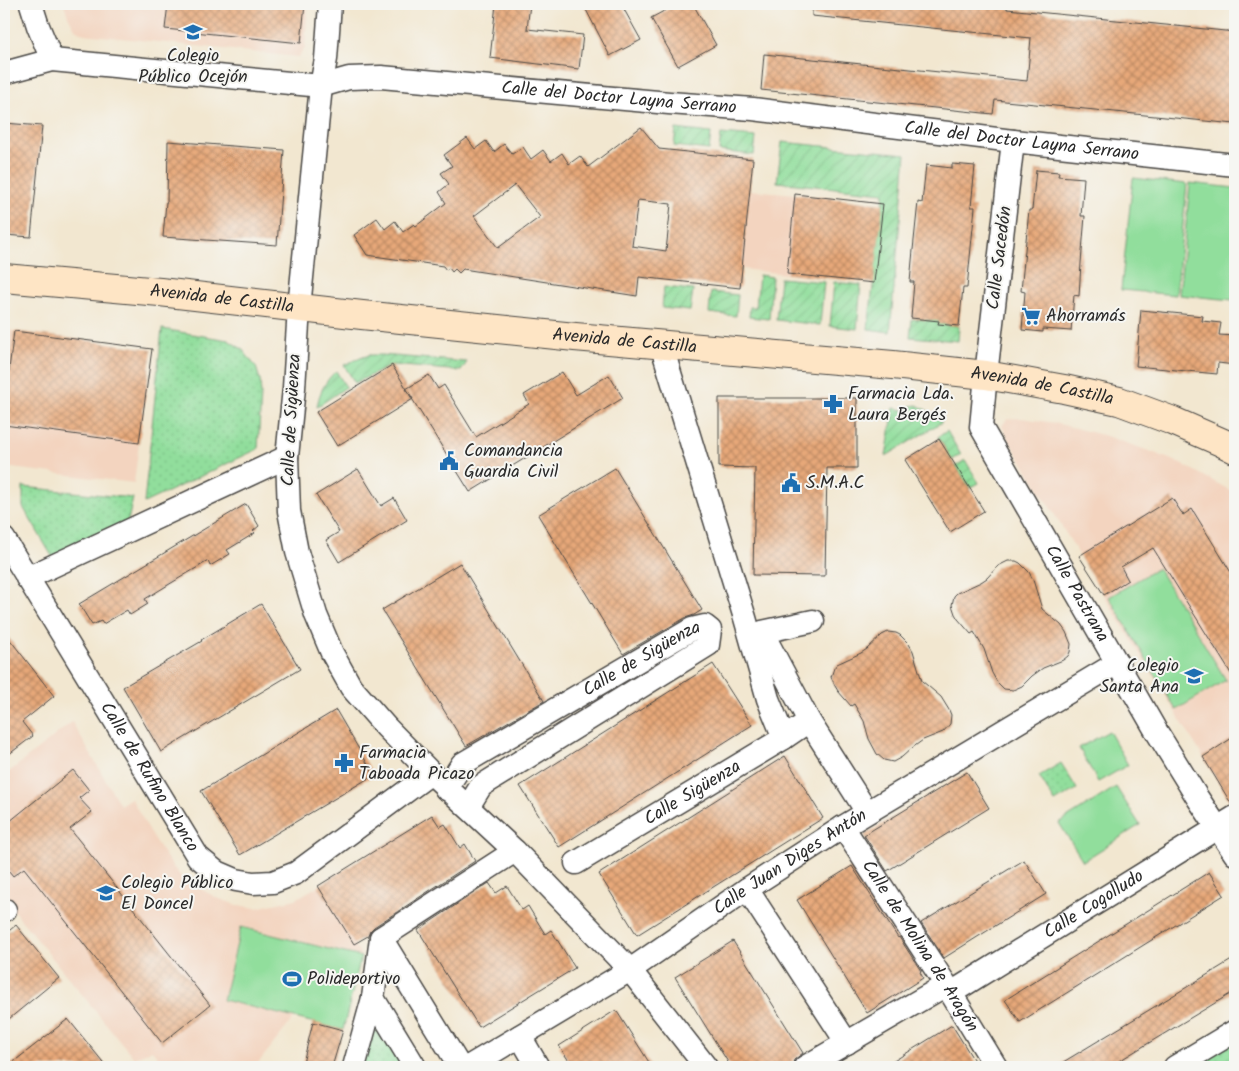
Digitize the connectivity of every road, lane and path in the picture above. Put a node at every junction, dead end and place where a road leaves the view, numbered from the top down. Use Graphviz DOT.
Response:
graph roads {
  1 [pos="31,4"];
  2 [pos="330,4"];
  3 [pos="52,60"];
  4 [pos="4,73"];
  5 [pos="322,86"];
  6 [pos="1014,141"];
  7 [pos="1235,165"];
  8 [pos="4,278"];
  9 [pos="299,308"];
  10 [pos="661,344"];
  11 [pos="986,375"];
  12 [pos="1235,449"];
  13 [pos="287,457"];
  14 [pos="4,539"];
  15 [pos="27,578"];
  16 [pos="812,621"];
  17 [pos="1118,663"];
  18 [pos="809,721"];
  19 [pos="784,738"];
  20 [pos="430,773"];
  21 [pos="446,789"];
  22 [pos="468,807"];
  23 [pos="867,812"];
  24 [pos="1226,822"];
  25 [pos="843,827"];
  26 [pos="515,851"];
  27 [pos="1235,854"];
  28 [pos="576,863"];
  29 [pos="747,888"];
  30 [pos="381,938"];
  31 [pos="630,970"];
  32 [pos="948,989"];
  33 [pos="373,998"];
  34 [pos="1235,1030"];
  35 [pos="520,1036"];
  36 [pos="847,1043"];
  37 [pos="354,1067"];
  38 [pos="416,1067"];
  39 [pos="460,1067"];
  40 [pos="468,1067"];
  41 [pos="538,1067"];
  42 [pos="706,1067"];
  43 [pos="805,1067"];
  44 [pos="996,1067"];
  45 [pos="1175,1067"];
  1 -- 3 [label="street"];
  2 -- 5 [label="street, Calle de Sigüenza"];
  3 -- 4 [label="street, Calle del Doctor Layna Serrano"];
  3 -- 5 [label="street, Calle del Doctor Layna Serrano"];
  5 -- 6 [label="street, Calle del Doctor Layna Serrano"];
  5 -- 9 [label="street, Calle de Sigüenza"];
  6 -- 7 [label="street, Calle del Doctor Layna Serrano"];
  6 -- 11 [label="street, Calle Sacedón"];
  8 -- 9 [label="street, Avenida de Castilla"];
  9 -- 10 [label="street, Avenida de Castilla"];
  9 -- 13 [label="street, Calle de Sigüenza"];
  10 -- 11 [label="street, Avenida de Castilla"];
  10 -- 19 [label="street"];
  11 -- 12 [label="street, Avenida de Castilla"];
  11 -- 17 [label="street, Calle Pastrana"];
  13 -- 15 [label="street"];
  13 -- 20 [label="street, Calle de Sigüenza"];
  14 -- 15 [label="street, Calle de Rufino Blanco"];
  15 -- 20 [label="street, Calle de Rufino Blanco"];
  16 -- 18 [label="street"];
  17 -- 23 [label="street, Calle Juan Diges Antón"];
  17 -- 24 [label="street, Calle Pastrana"];
  18 -- 19 [label="street, Calle Sigüenza"];
  18 -- 23 [label="street"];
  19 -- 28 [label="street, Calle Sigüenza"];
  20 -- 21 [label="street, Calle de Sigüenza"];
  21 -- 22 [label="street, Calle de Sigüenza"];
  21 -- 22 [label="street, Calle de Sigüenza"];
  22 -- 26 [label="street, Calle de Sigüenza"];
  23 -- 25 [label="street, Calle Juan Diges Antón"];
  24 -- 27 [label="street, Calle Pastrana"];
  24 -- 32 [label="street, Calle Cogolludo"];
  25 -- 29 [label="street, Calle Juan Diges Antón"];
  25 -- 32 [label="street, Calle de Molina de Aragón"];
  26 -- 30 [label="street"];
  26 -- 31 [label="street, Calle de Sigüenza"];
  29 -- 31 [label="street, Calle Juan Diges Antón"];
  29 -- 36 [label="street"];
  30 -- 33 [label="street"];
  30 -- 39 [label="street"];
  31 -- 35 [label="street, Calle Juan Diges Antón"];
  31 -- 42 [label="street, Calle de Sigüenza"];
  32 -- 36 [label="street, Calle Cogolludo"];
  32 -- 44 [label="street, Calle de Molina de Aragón"];
  33 -- 37 [label="street"];
  33 -- 38 [label="street"];
  34 -- 45 [label="street"];
  35 -- 40 [label="street, Calle Juan Diges Antón"];
  35 -- 41 [label="street"];
  36 -- 43 [label="street, Calle Cogolludo"];
}
